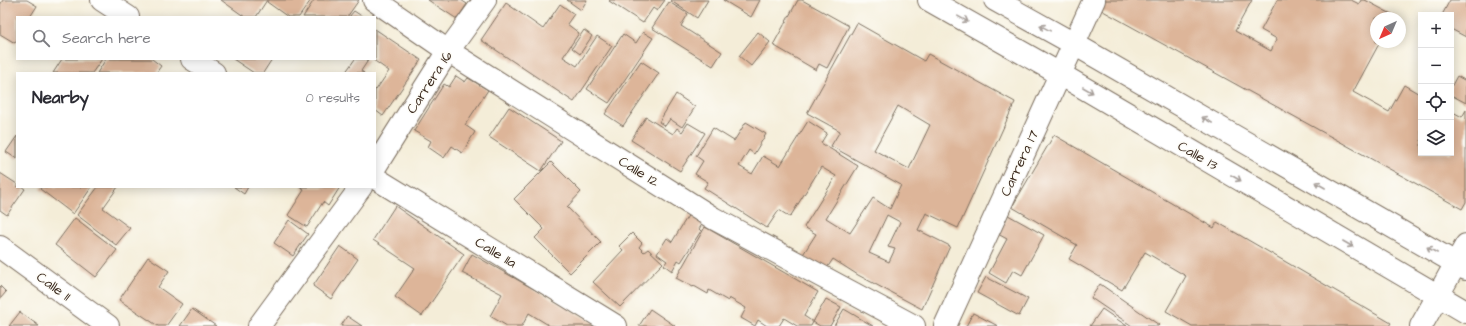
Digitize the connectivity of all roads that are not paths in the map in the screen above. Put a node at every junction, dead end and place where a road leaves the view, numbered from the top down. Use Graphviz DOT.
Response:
graph roads {
  1 [pos="102,0"];
  2 [pos="374,0"];
  3 [pos="485,0"];
  4 [pos="929,0"];
  5 [pos="995,0"];
  6 [pos="1094,0"];
  7 [pos="126,16"];
  8 [pos="1074,44"];
  9 [pos="448,51"];
  10 [pos="194,60"];
  11 [pos="212,72"];
  12 [pos="1060,74"];
  13 [pos="376,165"];
  14 [pos="376,179"];
  15 [pos="360,188"];
  16 [pos="0,246"];
  17 [pos="1462,259"];
  18 [pos="1437,296"];
  19 [pos="1466,312"];
  20 [pos="108,326"];
  21 [pos="259,326"];
  22 [pos="616,326"];
  23 [pos="914,326"];
  24 [pos="945,326"];
  25 [pos="1421,326"];
  1 -- 7 [label="main road"];
  2 -- 9 [label="main road, Calle 12"];
  3 -- 9 [label="main road, Carrera 16"];
  4 -- 12 [label="main road, Calle 13, one-way"];
  8 -- 5 [label="main road, one-way"];
  6 -- 8 [label="main road, Carrera 17"];
  8 -- 12 [label="main road, Carrera 17"];
  17 -- 8 [label="main road, one-way"];
  9 -- 13 [label="main road, Carrera 16"];
  9 -- 23 [label="main road, Calle 12"];
  10 -- 11 [label="main road"];
  12 -- 18 [label="main road, Calle 13, one-way"];
  12 -- 24 [label="main road, Carrera 17"];
  14 -- 22 [label="main road, Calle 11a"];
  15 -- 21 [label="main road"];
  16 -- 20 [label="main road, Calle 11"];
  17 -- 18 [label="main road"];
  18 -- 19 [label="main road, Calle 13"];
  18 -- 25 [label="main road"];
}
